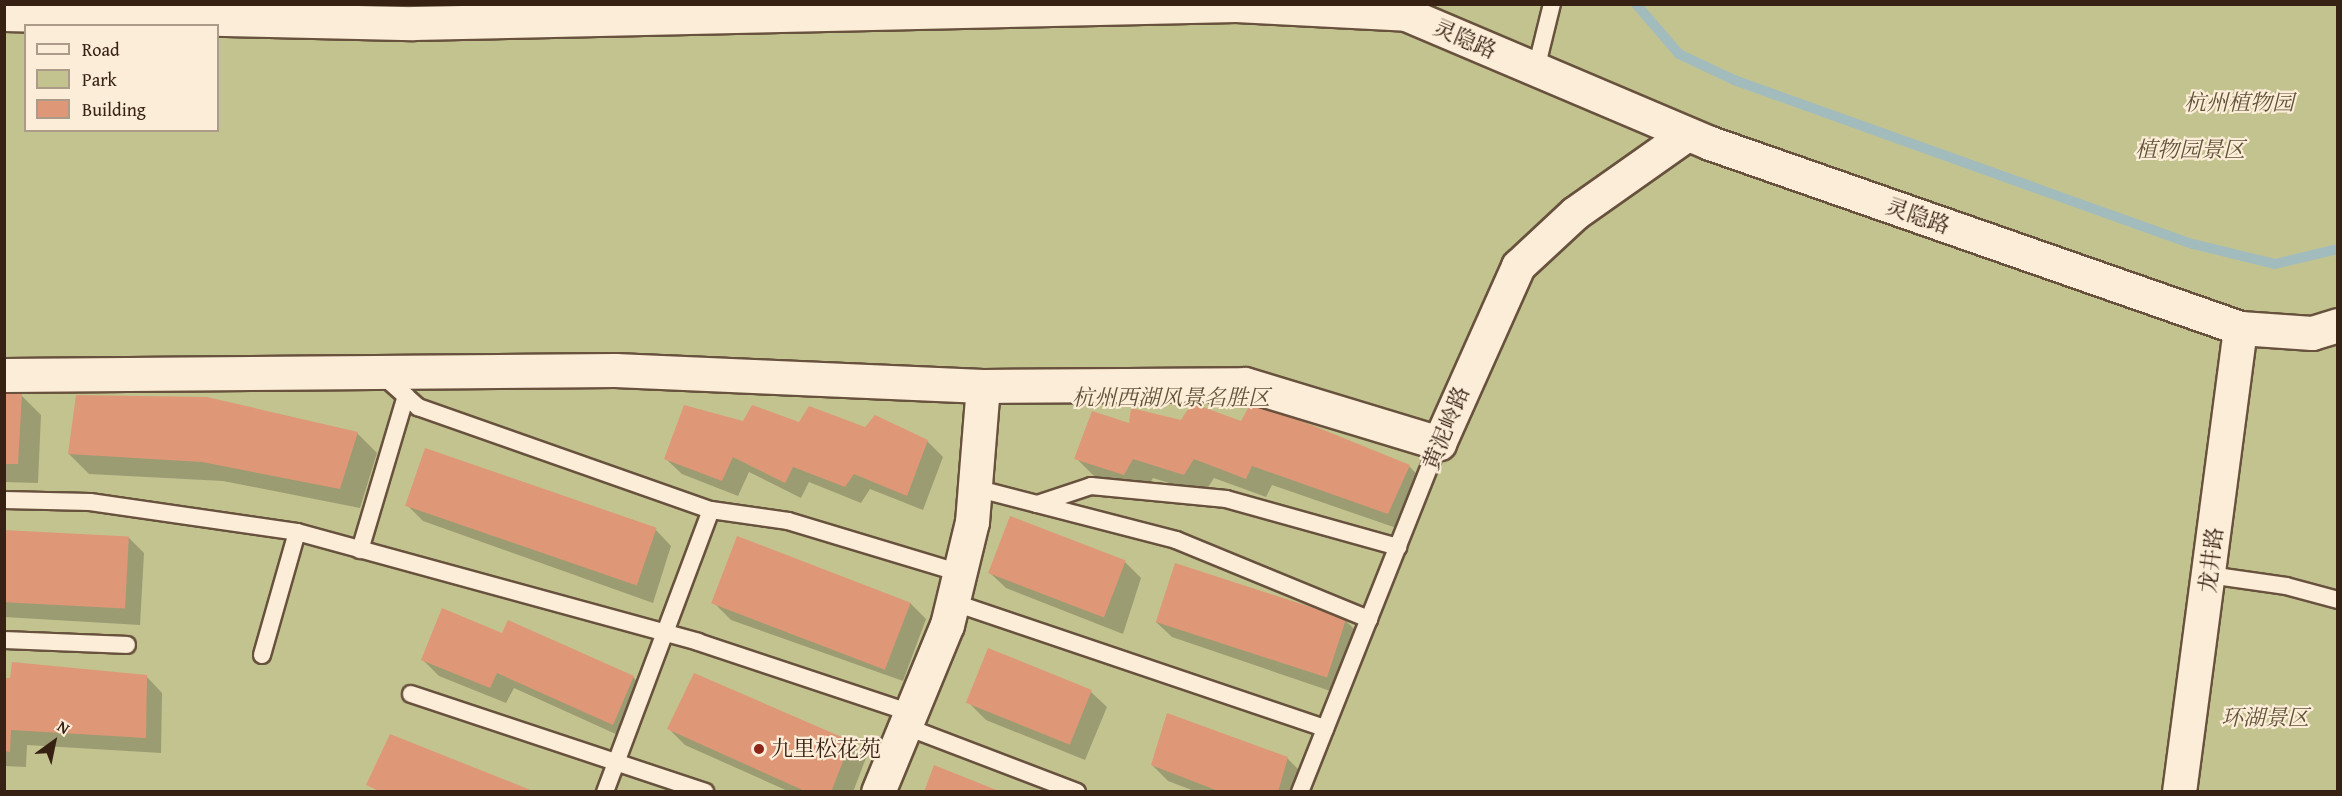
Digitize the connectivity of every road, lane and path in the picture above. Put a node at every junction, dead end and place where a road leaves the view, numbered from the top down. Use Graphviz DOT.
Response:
graph roads {
  1 [pos="1552,4"];
  2 [pos="900,9"];
  3 [pos="4,14"];
  4 [pos="1536,69"];
  5 [pos="1687,134"];
  6 [pos="2337,325"];
  7 [pos="2240,328"];
  8 [pos="380,374"];
  9 [pos="4,375"];
  10 [pos="983,386"];
  11 [pos="406,396"];
  12 [pos="1439,443"];
  13 [pos="975,488"];
  14 [pos="4,500"];
  15 [pos="1036,504"];
  16 [pos="711,510"];
  17 [pos="297,532"];
  18 [pos="1398,547"];
  19 [pos="360,550"];
  20 [pos="2209,575"];
  21 [pos="956,588"];
  22 [pos="2337,600"];
  23 [pos="1369,618"];
  24 [pos="666,634"];
  25 [pos="4,640"];
  26 [pos="127,645"];
  27 [pos="262,655"];
  28 [pos="411,694"];
  29 [pos="909,720"];
  30 [pos="1325,728"];
  31 [pos="619,760"];
  32 [pos="605,792"];
  33 [pos="705,792"];
  34 [pos="878,792"];
  35 [pos="1077,792"];
  36 [pos="1300,792"];
  37 [pos="2179,792"];
  1 -- 4 [label="lane"];
  2 -- 3 [label="street, 灵隐路"];
  2 -- 4 [label="street, 灵隐路"];
  4 -- 5 [label="street, 灵隐路"];
  5 -- 7 [label="street, 灵隐路"];
  5 -- 12 [label="street, 黄泥岭路"];
  6 -- 7 [label="street, 灵隐路"];
  7 -- 20 [label="street, 龙井路"];
  8 -- 9 [label="street"];
  8 -- 10 [label="street"];
  8 -- 11 [label="lane"];
  10 -- 12 [label="street"];
  10 -- 13 [label="street"];
  11 -- 16 [label="lane"];
  11 -- 19 [label="lane"];
  12 -- 18 [label="lane, 黄泥岭路"];
  13 -- 15 [label="lane"];
  13 -- 21 [label="street"];
  14 -- 17 [label="lane"];
  15 -- 18 [label="lane"];
  15 -- 23 [label="lane"];
  16 -- 21 [label="lane"];
  16 -- 24 [label="lane"];
  17 -- 19 [label="lane"];
  17 -- 27 [label="lane"];
  18 -- 23 [label="lane, 黄泥岭路"];
  19 -- 24 [label="lane"];
  20 -- 22 [label="lane"];
  20 -- 37 [label="street, 龙井路"];
  21 -- 29 [label="street"];
  21 -- 30 [label="lane"];
  23 -- 30 [label="lane, 黄泥岭路"];
  24 -- 29 [label="lane"];
  24 -- 31 [label="lane"];
  25 -- 26 [label="lane"];
  28 -- 31 [label="lane"];
  29 -- 34 [label="street"];
  29 -- 35 [label="lane"];
  30 -- 36 [label="lane, 黄泥岭路"];
  31 -- 32 [label="lane"];
  31 -- 33 [label="lane"];
}
